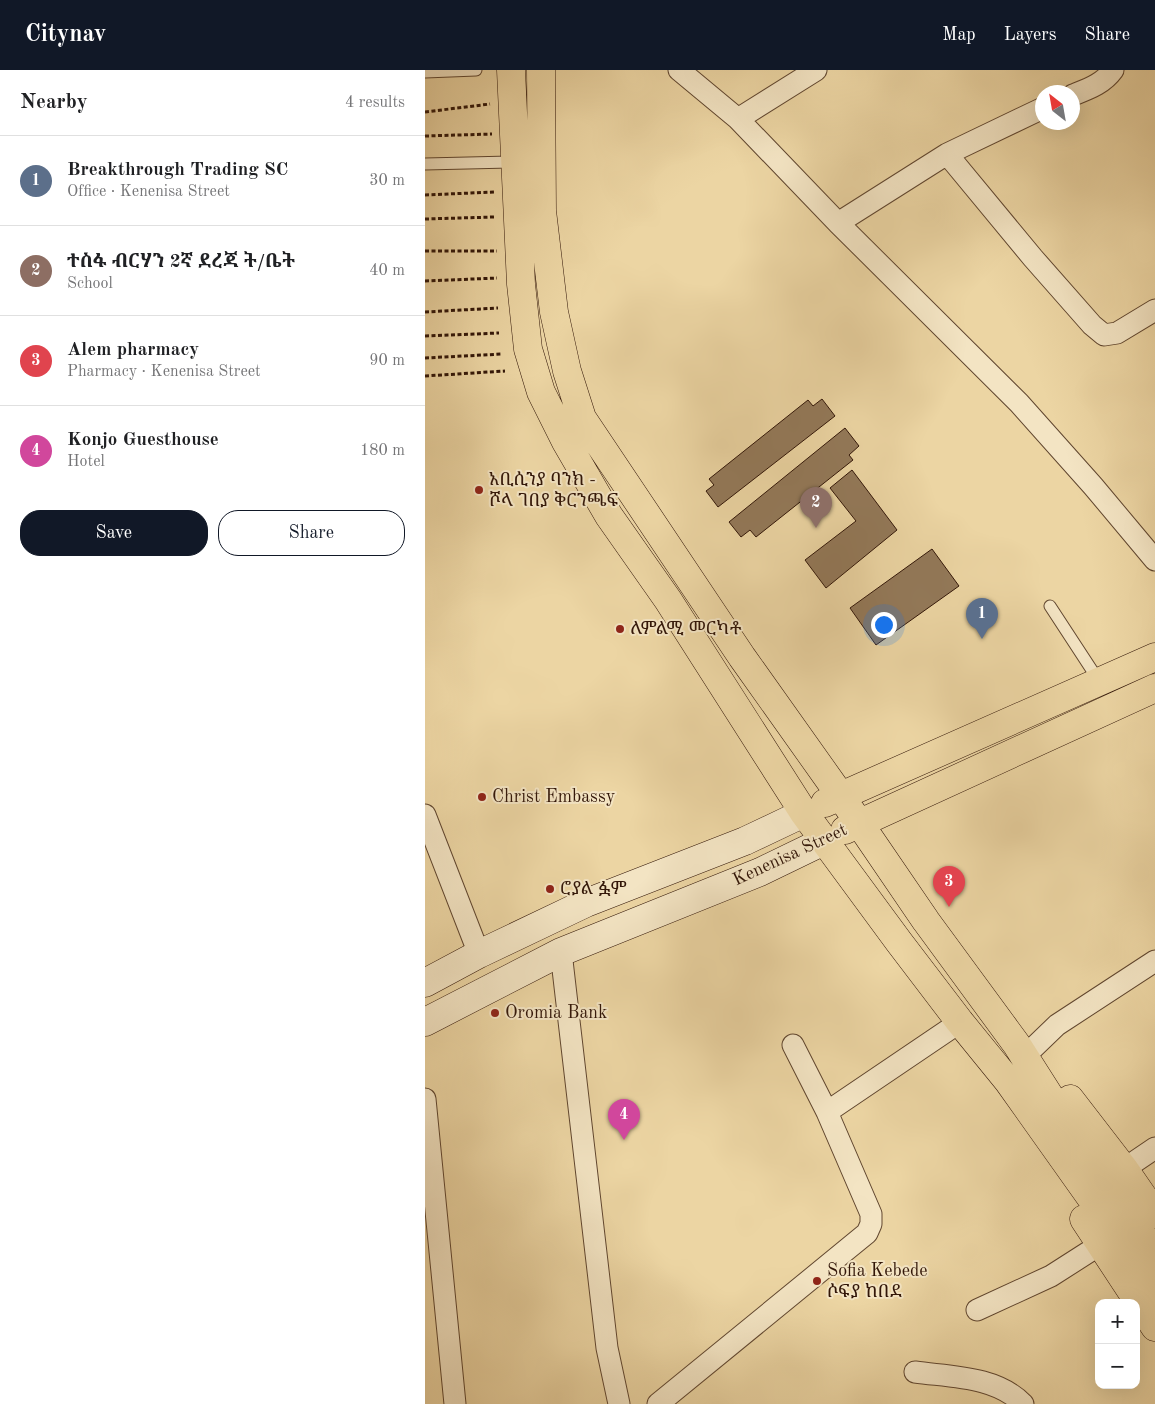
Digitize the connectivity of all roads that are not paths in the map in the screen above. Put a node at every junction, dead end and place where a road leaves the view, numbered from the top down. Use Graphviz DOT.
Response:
graph roads {
  1 [pos="476,70"];
  2 [pos="511,70"];
  3 [pos="541,70"];
  4 [pos="679,70"];
  5 [pos="816,70"];
  6 [pos="1113,70"];
  7 [pos="425,72"];
  8 [pos="1080,92"];
  9 [pos="1035,112"];
  10 [pos="738,119"];
  11 [pos="947,154"];
  12 [pos="515,162"];
  13 [pos="425,164"];
  14 [pos="838,222"];
  15 [pos="1155,310"];
  16 [pos="1155,560"];
  17 [pos="693,582"];
  18 [pos="668,600"];
  19 [pos="1050,606"];
  20 [pos="1155,657"];
  21 [pos="1099,682"];
  22 [pos="1155,688"];
  23 [pos="841,795"];
  24 [pos="804,813"];
  25 [pos="425,815"];
  26 [pos="860,823"];
  27 [pos="824,841"];
  28 [pos="561,952"];
  29 [pos="479,954"];
  30 [pos="1155,961"];
  31 [pos="425,983"];
  32 [pos="425,1022"];
  33 [pos="960,1022"];
  34 [pos="793,1044"];
  35 [pos="1023,1048"];
  36 [pos="993,1063"];
  37 [pos="425,1099"];
  38 [pos="827,1112"];
  39 [pos="1155,1148"];
  40 [pos="1104,1179"];
  41 [pos="1155,1214"];
  42 [pos="1101,1244"];
  43 [pos="1155,1252"];
  44 [pos="1155,1288"];
  45 [pos="977,1310"];
  46 [pos="1155,1327"];
  47 [pos="915,1372"];
  48 [pos="455,1404"];
  49 [pos="619,1404"];
  50 [pos="658,1404"];
  51 [pos="1023,1404"];
  1 -- 7 [label="lane"];
  2 -- 12 [label="main road"];
  3 -- 17 [label="main road"];
  4 -- 10 [label="street"];
  5 -- 10 [label="street"];
  6 -- 8 [label="street"];
  9 -- 11 [label="street"];
  10 -- 14 [label="street"];
  11 -- 14 [label="street"];
  11 -- 15 [label="street"];
  12 -- 13 [label="lane"];
  12 -- 18 [label="main road"];
  14 -- 16 [label="street"];
  17 -- 18 [label="main road"];
  17 -- 23 [label="main road"];
  18 -- 24 [label="main road"];
  19 -- 21 [label="lane"];
  20 -- 21 [label="main road, Kenenisa Street"];
  21 -- 23 [label="main road, Kenenisa Street"];
  22 -- 26 [label="main road, Kenenisa Street"];
  23 -- 24 [label="main road, Kenenisa Street"];
  23 -- 26 [label="main road"];
  24 -- 27 [label="main road"];
  24 -- 29 [label="main road, Kenenisa Street"];
  25 -- 29 [label="street"];
  26 -- 27 [label="main road, Kenenisa Street"];
  26 -- 35 [label="main road"];
  27 -- 28 [label="main road, Kenenisa Street"];
  27 -- 33 [label="main road"];
  28 -- 32 [label="main road, Kenenisa Street"];
  28 -- 49 [label="street"];
  29 -- 31 [label="main road, Kenenisa Street"];
  30 -- 35 [label="street"];
  33 -- 36 [label="main road"];
  33 -- 38 [label="street"];
  34 -- 38 [label="street"];
  35 -- 40 [label="main road"];
  36 -- 40 [label="main road"];
  36 -- 42 [label="main road"];
  37 -- 48 [label="street"];
  38 -- 50 [label="street"];
  39 -- 40 [label="street"];
  40 -- 41 [label="main road"];
  40 -- 43 [label="main road"];
  40 -- 44 [label="main road"];
  42 -- 45 [label="street"];
  42 -- 46 [label="main road"];
  47 -- 51 [label="street"];
}
